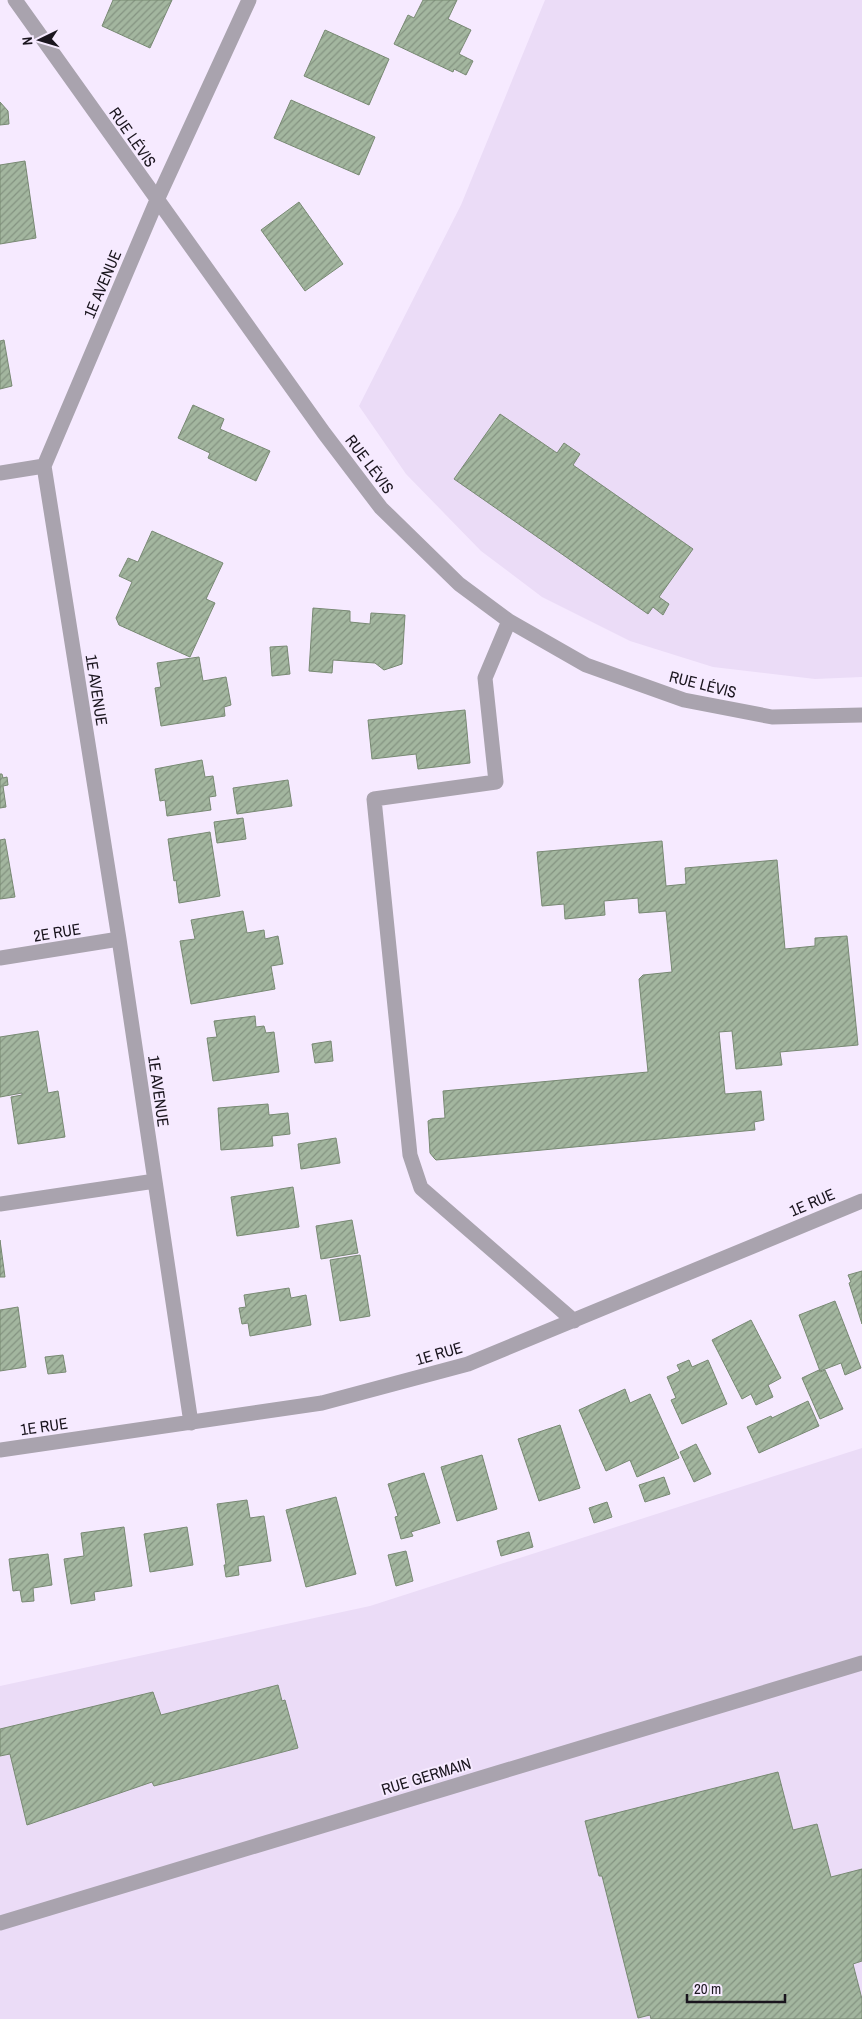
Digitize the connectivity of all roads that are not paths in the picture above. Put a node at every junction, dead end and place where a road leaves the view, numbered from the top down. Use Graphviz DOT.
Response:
graph roads {
  1 [pos="15,0"];
  2 [pos="249,0"];
  3 [pos="157,200"];
  4 [pos="44,466"];
  5 [pos="0,473"];
  6 [pos="509,621"];
  7 [pos="862,715"];
  8 [pos="119,939"];
  9 [pos="0,958"];
  10 [pos="155,1181"];
  11 [pos="862,1201"];
  12 [pos="0,1204"];
  13 [pos="574,1321"];
  14 [pos="191,1423"];
  15 [pos="0,1450"];
  16 [pos="862,1663"];
  17 [pos="0,1922"];
  1 -- 3 [label="street, RUE LÉVIS"];
  2 -- 3 [label="street, 1E AVENUE"];
  3 -- 4 [label="street, 1E AVENUE"];
  3 -- 6 [label="street, RUE LÉVIS"];
  4 -- 5 [label="street"];
  4 -- 8 [label="street, 1E AVENUE"];
  6 -- 7 [label="street, RUE LÉVIS"];
  6 -- 13 [label="street"];
  8 -- 9 [label="street, 2E RUE"];
  8 -- 10 [label="street, 1E AVENUE"];
  10 -- 12 [label="street"];
  10 -- 14 [label="street, 1E AVENUE"];
  11 -- 13 [label="street, 1E RUE"];
  13 -- 14 [label="street, 1E RUE"];
  14 -- 15 [label="street, 1E RUE"];
  16 -- 17 [label="street, RUE GERMAIN"];
}
